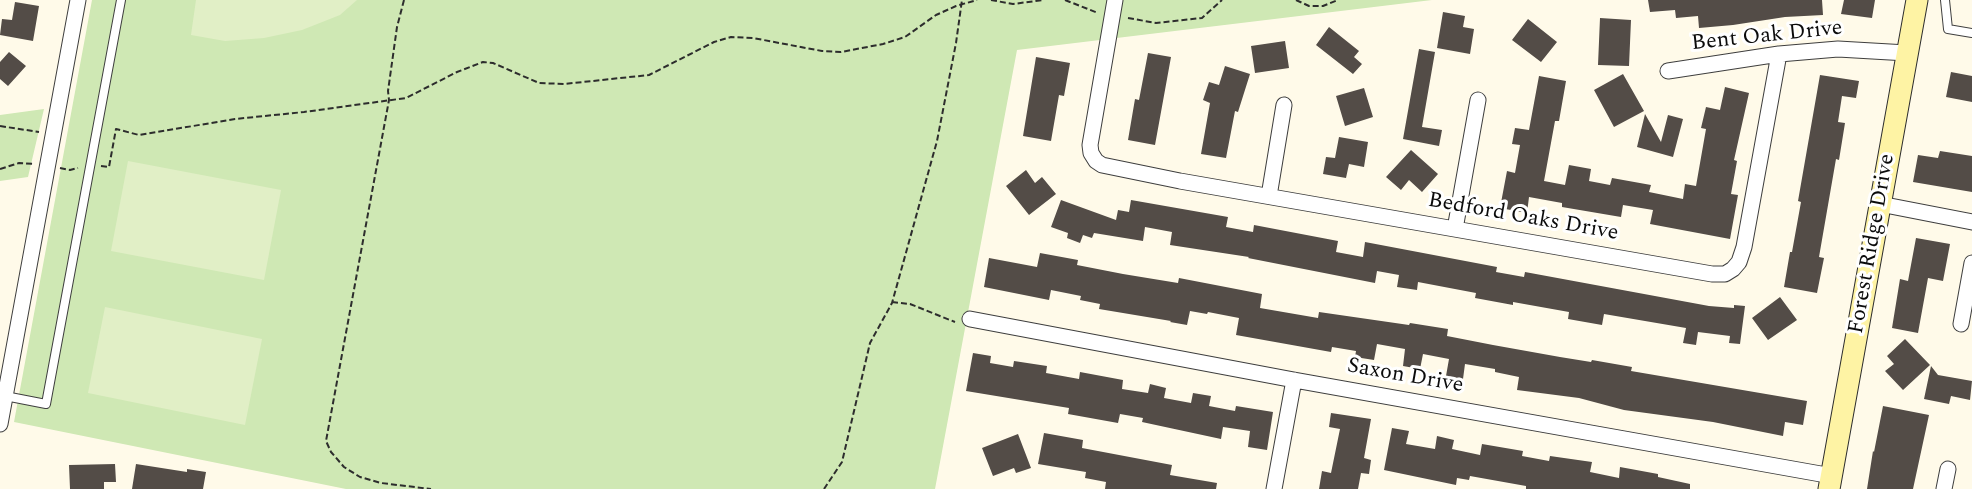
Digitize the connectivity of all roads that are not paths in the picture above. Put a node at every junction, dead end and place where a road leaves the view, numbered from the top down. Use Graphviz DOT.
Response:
graph roads {
  1 [pos="78,0"];
  2 [pos="121,0"];
  3 [pos="1115,0"];
  4 [pos="1917,0"];
  5 [pos="1945,0"];
  6 [pos="1972,33"];
  7 [pos="1907,52"];
  8 [pos="1779,54"];
  9 [pos="1668,71"];
  10 [pos="1478,100"];
  11 [pos="1284,105"];
  12 [pos="1269,196"];
  13 [pos="1880,204"];
  14 [pos="1972,222"];
  15 [pos="1455,229"];
  16 [pos="1972,263"];
  17 [pos="970,319"];
  18 [pos="1961,324"];
  19 [pos="1294,380"];
  20 [pos="5,396"];
  21 [pos="0,424"];
  22 [pos="1948,469"];
  23 [pos="1831,483"];
  24 [pos="1274,489"];
  25 [pos="1944,489"];
  1 -- 20 [label="street"];
  2 -- 20 [label="lane"];
  3 -- 12 [label="street, Bedford Oaks Drive"];
  4 -- 7 [label="main road, Forest Ridge Drive"];
  5 -- 6 [label="lane"];
  7 -- 8 [label="street, Bent Oak Drive"];
  7 -- 13 [label="main road, Forest Ridge Drive"];
  8 -- 9 [label="street, Bent Oak Drive"];
  8 -- 15 [label="street, Bedford Oaks Drive"];
  10 -- 15 [label="street"];
  11 -- 12 [label="street"];
  12 -- 15 [label="street, Bedford Oaks Drive"];
  13 -- 14 [label="street"];
  13 -- 23 [label="main road, Forest Ridge Drive"];
  16 -- 18 [label="street"];
  17 -- 19 [label="street, Saxon Drive"];
  19 -- 23 [label="street, Saxon Drive"];
  19 -- 24 [label="street"];
  20 -- 21 [label="street"];
  22 -- 25 [label="street"];
}
